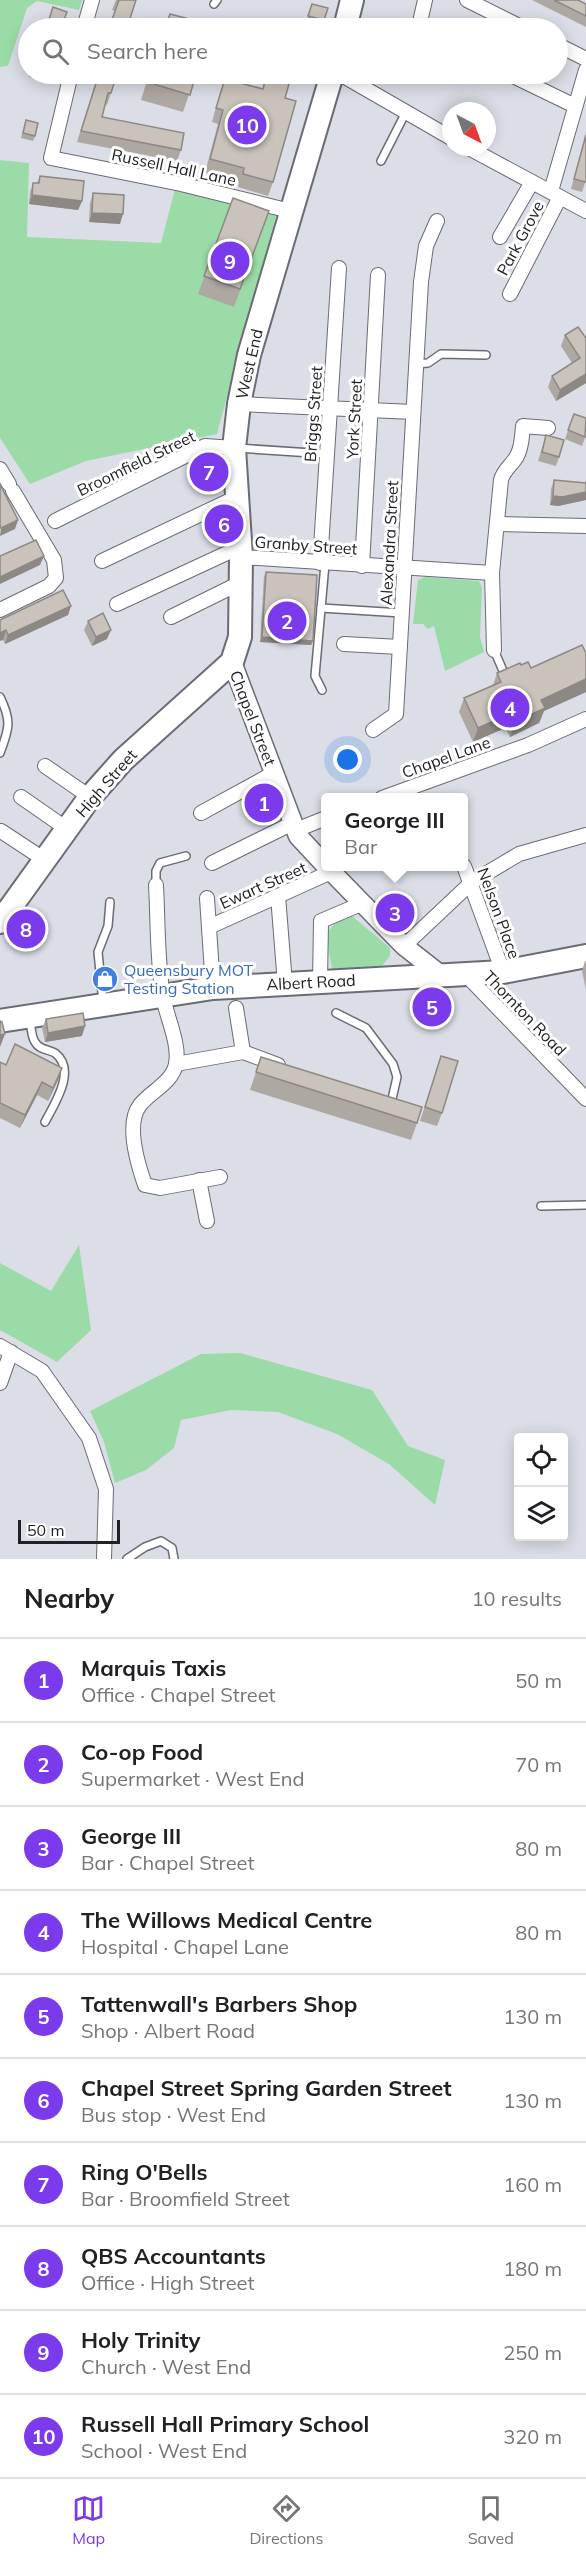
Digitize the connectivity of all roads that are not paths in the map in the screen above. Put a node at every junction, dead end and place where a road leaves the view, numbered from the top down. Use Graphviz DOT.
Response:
graph roads {
  1 [pos="92,0"];
  2 [pos="352,0"];
  3 [pos="425,0"];
  4 [pos="467,0"];
  5 [pos="87,18"];
  6 [pos="348,18"];
  7 [pos="421,18"];
  8 [pos="504,18"];
  9 [pos="568,50"];
  10 [pos="586,59"];
  11 [pos="586,70"];
  12 [pos="69,84"];
  13 [pos="329,84"];
  14 [pos="357,84"];
  15 [pos="530,84"];
  16 [pos="575,106"];
  17 [pos="405,112"];
  18 [pos="442,133"];
  19 [pos="484,156"];
  20 [pos="381,161"];
  21 [pos="532,182"];
  22 [pos="555,194"];
  23 [pos="290,211"];
  24 [pos="586,211"];
  25 [pos="437,221"];
  26 [pos="500,237"];
  27 [pos="339,268"];
  28 [pos="378,275"];
  29 [pos="510,294"];
  30 [pos="486,355"];
  31 [pos="415,364"];
  32 [pos="239,404"];
  33 [pos="329,408"];
  34 [pos="370,410"];
  35 [pos="413,412"];
  36 [pos="548,428"];
  37 [pos="234,448"];
  38 [pos="327,454"];
  39 [pos="0,469"];
  40 [pos="237,497"];
  41 [pos="55,521"];
  42 [pos="498,524"];
  43 [pos="586,526"];
  44 [pos="240,552"];
  45 [pos="102,561"];
  46 [pos="323,563"];
  47 [pos="362,566"];
  48 [pos="404,569"];
  49 [pos="492,573"];
  50 [pos="240,583"];
  51 [pos="117,604"];
  52 [pos="321,608"];
  53 [pos="0,610"];
  54 [pos="402,613"];
  55 [pos="171,617"];
  56 [pos="344,644"];
  57 [pos="400,647"];
  58 [pos="494,650"];
  59 [pos="232,662"];
  60 [pos="504,673"];
  61 [pos="322,690"];
  62 [pos="0,697"];
  63 [pos="586,718"];
  64 [pos="373,729"];
  65 [pos="0,753"];
  66 [pos="45,766"];
  67 [pos="274,773"];
  68 [pos="396,793"];
  69 [pos="21,797"];
  70 [pos="90,797"];
  71 [pos="201,813"];
  72 [pos="321,819"];
  73 [pos="295,826"];
  74 [pos="67,829"];
  75 [pos="1,831"];
  76 [pos="586,835"];
  77 [pos="186,856"];
  78 [pos="45,860"];
  79 [pos="321,861"];
  80 [pos="212,862"];
  81 [pos="323,871"];
  82 [pos="331,871"];
  83 [pos="466,871"];
  84 [pos="472,882"];
  85 [pos="156,885"];
  86 [pos="278,896"];
  87 [pos="207,898"];
  88 [pos="110,902"];
  89 [pos="361,904"];
  90 [pos="4,911"];
  91 [pos="209,927"];
  92 [pos="404,946"];
  93 [pos="586,956"];
  94 [pos="503,972"];
  95 [pos="441,975"];
  96 [pos="466,975"];
  97 [pos="320,982"];
  98 [pos="285,984"];
  99 [pos="213,988"];
  100 [pos="163,996"];
  101 [pos="103,1005"];
  102 [pos="236,1008"];
  103 [pos="336,1013"];
  104 [pos="29,1017"];
  105 [pos="0,1021"];
  106 [pos="243,1052"];
  107 [pos="176,1064"];
  108 [pos="294,1070"];
  109 [pos="391,1099"];
  110 [pos="586,1099"];
  111 [pos="45,1122"];
  112 [pos="220,1177"];
  113 [pos="199,1180"];
  114 [pos="586,1205"];
  115 [pos="541,1206"];
  116 [pos="207,1221"];
  117 [pos="6,1349"];
  118 [pos="0,1383"];
  119 [pos="104,1559"];
  120 [pos="127,1559"];
  121 [pos="174,1559"];
  1 -- 5 [label="street"];
  2 -- 6 [label="main road"];
  3 -- 7 [label="street"];
  4 -- 8 [label="street"];
  9 -- 10 [label="street"];
  11 -- 16 [label="street, Park Grove"];
  12 -- 23 [label="street, Russell Hall Lane"];
  13 -- 23 [label="main road, West End"];
  14 -- 17 [label="street"];
  15 -- 16 [label="street"];
  16 -- 22 [label="street, Park Grove"];
  17 -- 18 [label="street"];
  17 -- 20 [label="lane"];
  19 -- 21 [label="street"];
  21 -- 22 [label="street"];
  21 -- 26 [label="street"];
  22 -- 24 [label="street"];
  22 -- 29 [label="street, Park Grove"];
  23 -- 32 [label="main road, West End"];
  25 -- 31 [label="street, Alexandra Street"];
  27 -- 33 [label="street, Briggs Street"];
  28 -- 34 [label="street, York Street"];
  30 -- 31 [label="lane"];
  31 -- 35 [label="street, Alexandra Street"];
  32 -- 33 [label="street"];
  32 -- 37 [label="main road, West End"];
  33 -- 34 [label="street"];
  33 -- 38 [label="street, Briggs Street"];
  34 -- 35 [label="street"];
  34 -- 47 [label="street, York Street"];
  35 -- 48 [label="street, Alexandra Street"];
  36 -- 42 [label="street"];
  37 -- 38 [label="lane"];
  37 -- 40 [label="main road, West End"];
  37 -- 41 [label="street, Broomfield Street"];
  38 -- 46 [label="street, Briggs Street"];
  39 -- 53 [label="street"];
  40 -- 44 [label="main road, West End"];
  40 -- 45 [label="street"];
  42 -- 43 [label="street"];
  42 -- 49 [label="street"];
  44 -- 46 [label="street, Granby Street"];
  44 -- 50 [label="main road, West End"];
  44 -- 51 [label="street"];
  46 -- 47 [label="street, Granby Street"];
  46 -- 52 [label="lane"];
  47 -- 48 [label="street, Granby Street"];
  48 -- 49 [label="street, Granby Street"];
  48 -- 54 [label="street, Alexandra Street"];
  49 -- 58 [label="street"];
  50 -- 55 [label="street"];
  50 -- 59 [label="main road, West End"];
  52 -- 54 [label="lane"];
  52 -- 61 [label="lane"];
  54 -- 57 [label="street, Alexandra Street"];
  56 -- 57 [label="street"];
  57 -- 64 [label="street, Alexandra Street"];
  58 -- 60 [label="lane"];
  59 -- 67 [label="street, Chapel Street"];
  59 -- 70 [label="main road, High Street"];
  62 -- 65 [label="lane"];
  63 -- 68 [label="street, Chapel Lane"];
  66 -- 70 [label="street"];
  67 -- 71 [label="street"];
  67 -- 73 [label="street, Chapel Street"];
  69 -- 74 [label="street"];
  70 -- 74 [label="main road, High Street"];
  72 -- 73 [label="street"];
  73 -- 79 [label="street, Chapel Street"];
  73 -- 80 [label="street"];
  74 -- 78 [label="main road, High Street"];
  75 -- 78 [label="street"];
  76 -- 84 [label="street"];
  77 -- 85 [label="lane"];
  78 -- 90 [label="main road, High Street"];
  81 -- 86 [label="street, Ewart Street"];
  82 -- 89 [label="street, Chapel Street"];
  83 -- 84 [label="street, Nelson Place"];
  84 -- 92 [label="street"];
  84 -- 94 [label="street, Nelson Place"];
  85 -- 100 [label="street"];
  86 -- 91 [label="street, Ewart Street"];
  86 -- 98 [label="street"];
  87 -- 91 [label="street"];
  88 -- 101 [label="lane"];
  89 -- 92 [label="street, Chapel Street"];
  89 -- 97 [label="street"];
  91 -- 99 [label="street"];
  92 -- 95 [label="street, Chapel Street"];
  93 -- 94 [label="main road, Albert Road"];
  94 -- 96 [label="main road, Albert Road"];
  95 -- 96 [label="main road, Albert Road"];
  95 -- 97 [label="main road, Albert Road"];
  96 -- 110 [label="street, Thornton Road"];
  97 -- 98 [label="main road, Albert Road"];
  98 -- 99 [label="main road, Albert Road"];
  99 -- 100 [label="main road, Albert Road"];
  100 -- 101 [label="main road, Albert Road"];
  100 -- 107 [label="street"];
  101 -- 104 [label="main road, Albert Road"];
  102 -- 106 [label="street"];
  103 -- 109 [label="lane"];
  104 -- 105 [label="main road, Albert Road"];
  104 -- 111 [label="lane"];
  106 -- 107 [label="street"];
  106 -- 108 [label="street"];
  107 -- 113 [label="street"];
  112 -- 113 [label="street"];
  113 -- 116 [label="street"];
  114 -- 115 [label="lane"];
  117 -- 118 [label="street"];
  117 -- 119 [label="street"];
  120 -- 121 [label="lane"];
}
